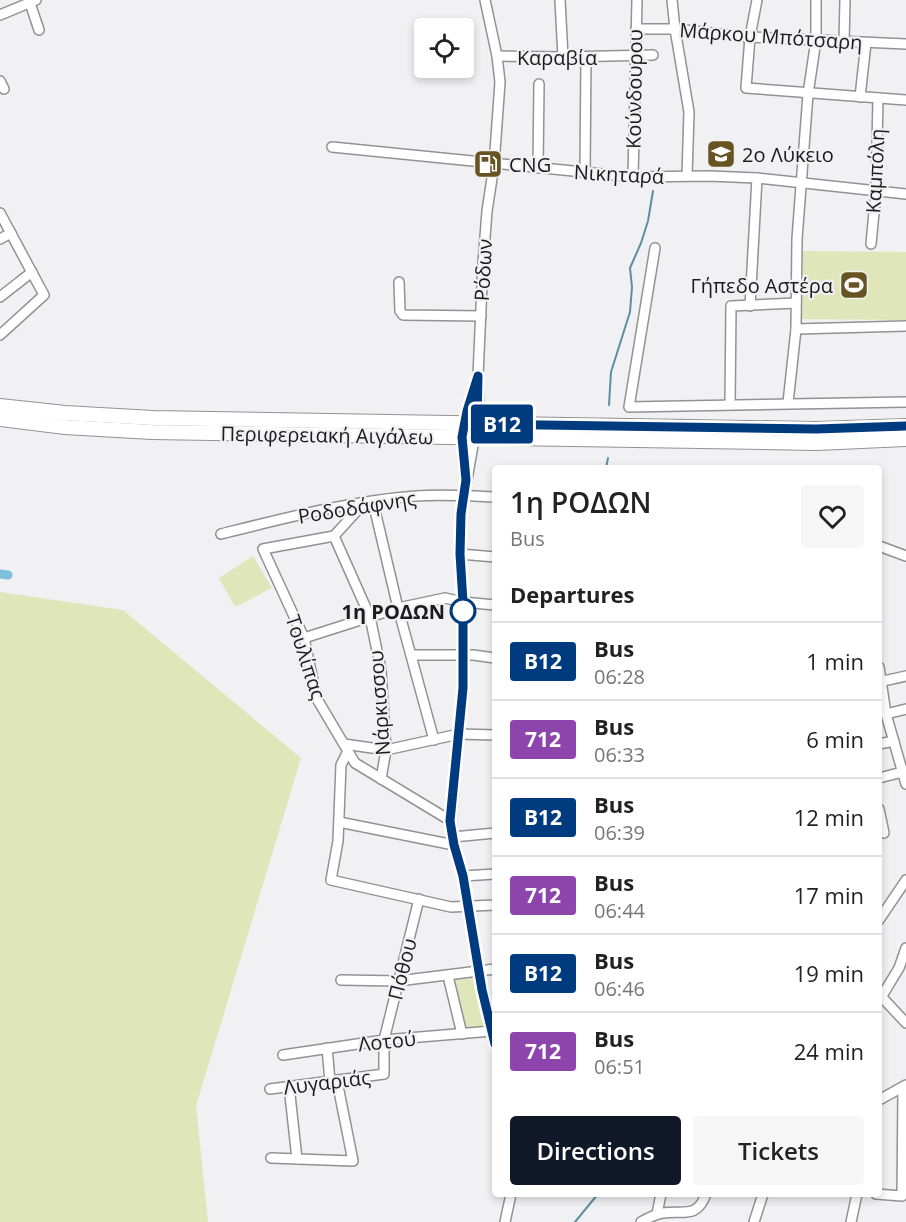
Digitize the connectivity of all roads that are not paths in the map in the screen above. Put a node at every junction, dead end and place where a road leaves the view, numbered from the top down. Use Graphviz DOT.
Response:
graph roads {
  1 [pos="485,0"];
  2 [pos="560,0"];
  3 [pos="636,0"];
  4 [pos="672,0"];
  5 [pos="757,0"];
  6 [pos="816,0"];
  7 [pos="845,0"];
  8 [pos="32,1"];
  9 [pos="0,15"];
  10 [pos="636,29"];
  11 [pos="675,29"];
  12 [pos="39,30"];
  13 [pos="750,37"];
  14 [pos="816,40"];
  15 [pos="844,42"];
  16 [pos="866,43"];
  17 [pos="906,44"];
  18 [pos="653,55"];
  19 [pos="634,56"];
  20 [pos="497,57"];
  21 [pos="563,57"];
  22 [pos="586,57"];
  23 [pos="539,84"];
  24 [pos="808,94"];
  25 [pos="860,97"];
  26 [pos="878,98"];
  27 [pos="906,100"];
  28 [pos="332,147"];
  29 [pos="494,165"];
  30 [pos="538,168"];
  31 [pos="585,173"];
  32 [pos="687,176"];
  33 [pos="633,177"];
  34 [pos="758,178"];
  35 [pos="803,182"];
  36 [pos="876,191"];
  37 [pos="906,194"];
  38 [pos="0,213"];
  39 [pos="11,233"];
  40 [pos="0,239"];
  41 [pos="871,244"];
  42 [pos="655,248"];
  43 [pos="32,272"];
  44 [pos="399,282"];
  45 [pos="0,297"];
  46 [pos="796,303"];
  47 [pos="750,306"];
  48 [pos="480,316"];
  49 [pos="906,326"];
  50 [pos="796,329"];
  51 [pos="0,335"];
  52 [pos="906,402"];
  53 [pos="788,403"];
  54 [pos="730,404"];
  55 [pos="0,406"];
  56 [pos="0,419"];
  57 [pos="906,426"];
  58 [pos="470,430"];
  59 [pos="906,439"];
  60 [pos="463,496"];
  61 [pos="492,497"];
  62 [pos="369,502"];
  63 [pos="221,534"];
  64 [pos="334,536"];
  65 [pos="882,547"];
  66 [pos="460,554"];
  67 [pos="906,556"];
  68 [pos="492,557"];
  69 [pos="463,602"];
  70 [pos="492,605"];
  71 [pos="398,608"];
  72 [pos="370,617"];
  73 [pos="304,638"];
  74 [pos="412,655"];
  75 [pos="463,655"];
  76 [pos="492,657"];
  77 [pos="906,676"];
  78 [pos="882,681"];
  79 [pos="906,709"];
  80 [pos="883,710"];
  81 [pos="459,734"];
  82 [pos="492,735"];
  83 [pos="434,740"];
  84 [pos="894,741"];
  85 [pos="882,743"];
  86 [pos="346,748"];
  87 [pos="386,750"];
  88 [pos="904,771"];
  89 [pos="882,777"];
  90 [pos="381,779"];
  91 [pos="906,784"];
  92 [pos="450,821"];
  93 [pos="339,822"];
  94 [pos="882,823"];
  95 [pos="884,833"];
  96 [pos="492,834"];
  97 [pos="454,841"];
  98 [pos="492,874"];
  99 [pos="463,876"];
  100 [pos="906,880"];
  101 [pos="419,899"];
  102 [pos="492,905"];
  103 [pos="467,907"];
  104 [pos="882,916"];
  105 [pos="906,948"];
  106 [pos="492,970"];
  107 [pos="480,972"];
  108 [pos="448,976"];
  109 [pos="341,980"];
  110 [pos="399,981"];
  111 [pos="882,992"];
  112 [pos="882,997"];
  113 [pos="906,1023"];
  114 [pos="492,1031"];
  115 [pos="462,1034"];
  116 [pos="384,1040"];
  117 [pos="327,1048"];
  118 [pos="282,1055"];
  119 [pos="384,1074"];
  120 [pos="334,1081"];
  121 [pos="289,1086"];
  122 [pos="904,1086"];
  123 [pos="270,1089"];
  124 [pos="882,1098"];
  125 [pos="270,1158"];
  126 [pos="297,1159"];
  127 [pos="882,1194"];
  128 [pos="510,1197"];
  129 [pos="660,1197"];
  130 [pos="705,1197"];
  131 [pos="762,1197"];
  132 [pos="856,1197"];
  133 [pos="657,1214"];
  134 [pos="505,1222"];
  135 [pos="641,1222"];
  136 [pos="753,1222"];
  137 [pos="851,1222"];
  1 -- 20 [label="street, Ρόδων"];
  2 -- 21 [label="street"];
  3 -- 10 [label="street, Κούνδουρου"];
  4 -- 11 [label="street"];
  5 -- 13 [label="street"];
  6 -- 14 [label="street"];
  7 -- 15 [label="street"];
  8 -- 9 [label="street"];
  8 -- 12 [label="street"];
  10 -- 11 [label="street, Μάρκου Μπότσαρη"];
  10 -- 19 [label="street, Κούνδουρου"];
  11 -- 13 [label="street, Μάρκου Μπότσαρη"];
  11 -- 32 [label="street"];
  13 -- 14 [label="street, Μάρκου Μπότσαρη"];
  13 -- 24 [label="street"];
  14 -- 15 [label="street, Μάρκου Μπότσαρη"];
  14 -- 24 [label="street"];
  15 -- 16 [label="street, Μάρκου Μπότσαρη"];
  16 -- 17 [label="street, Μάρκου Μπότσαρη"];
  16 -- 25 [label="street"];
  18 -- 19 [label="street, Καραβία"];
  19 -- 22 [label="street, Καραβία"];
  19 -- 33 [label="street, Κούνδουρου"];
  20 -- 21 [label="street, Καραβία"];
  20 -- 29 [label="street, Ρόδων"];
  21 -- 22 [label="street, Καραβία"];
  22 -- 31 [label="street"];
  23 -- 30 [label="street"];
  24 -- 25 [label="street"];
  24 -- 35 [label="street"];
  25 -- 26 [label="street"];
  26 -- 27 [label="street"];
  26 -- 36 [label="street, Καμπόλη"];
  28 -- 29 [label="street, Νικηταρά"];
  29 -- 30 [label="street, Νικηταρά"];
  29 -- 48 [label="street, Ρόδων"];
  30 -- 31 [label="street, Νικηταρά"];
  31 -- 33 [label="street, Νικηταρά"];
  32 -- 33 [label="street, Νικηταρά"];
  32 -- 34 [label="street, Νικηταρά"];
  34 -- 35 [label="street, Νικηταρά"];
  34 -- 47 [label="street"];
  35 -- 36 [label="street, Νικηταρά"];
  35 -- 46 [label="street"];
  36 -- 37 [label="street, Νικηταρά"];
  36 -- 41 [label="street, Καμπόλη"];
  38 -- 39 [label="street"];
  39 -- 40 [label="street"];
  39 -- 43 [label="street"];
  42 -- 54 [label="street"];
  43 -- 45 [label="street"];
  43 -- 51 [label="street"];
  44 -- 48 [label="street"];
  46 -- 47 [label="street"];
  46 -- 50 [label="street"];
  47 -- 54 [label="street"];
  48 -- 58 [label="street, Ρόδων"];
  49 -- 50 [label="street"];
  50 -- 53 [label="street"];
  52 -- 53 [label="street"];
  53 -- 54 [label="street"];
  55 -- 58 [label="main road, Περιφερειακή Αιγάλεω"];
  56 -- 58 [label="main road, Περιφερειακή Αιγάλεω"];
  57 -- 58 [label="main road, Περιφερειακή Αιγάλεω"];
  58 -- 59 [label="main road, Περιφερειακή Αιγάλεω"];
  58 -- 60 [label="street, Ρόδων"];
  60 -- 61 [label="street, Ροδοδάφνης"];
  60 -- 62 [label="street, Ροδοδάφνης"];
  60 -- 66 [label="street, Ρόδων"];
  62 -- 63 [label="street, Ροδοδάφνης"];
  62 -- 64 [label="street"];
  62 -- 71 [label="street"];
  64 -- 72 [label="street, Νάρκισσου"];
  64 -- 73 [label="street, Τουλίπας"];
  65 -- 67 [label="street"];
  66 -- 68 [label="street"];
  66 -- 69 [label="street, Ρόδων"];
  69 -- 70 [label="street"];
  69 -- 71 [label="street"];
  69 -- 75 [label="street, Ρόδων"];
  71 -- 72 [label="street"];
  71 -- 74 [label="street"];
  72 -- 73 [label="street"];
  72 -- 87 [label="street, Νάρκισσου"];
  73 -- 86 [label="street, Τουλίπας"];
  74 -- 75 [label="street"];
  74 -- 83 [label="street"];
  75 -- 76 [label="street"];
  75 -- 81 [label="street, Ρόδων"];
  77 -- 78 [label="street"];
  79 -- 80 [label="street"];
  80 -- 84 [label="street"];
  81 -- 82 [label="street"];
  81 -- 83 [label="street"];
  81 -- 92 [label="street, Ρόδων"];
  83 -- 87 [label="street"];
  84 -- 85 [label="street"];
  84 -- 88 [label="street"];
  86 -- 87 [label="street"];
  86 -- 90 [label="street, Τουλίπας"];
  86 -- 93 [label="street"];
  87 -- 90 [label="street, Νάρκισσου"];
  88 -- 89 [label="street"];
  88 -- 91 [label="street"];
  90 -- 92 [label="street"];
  92 -- 97 [label="street, Ρόδων"];
  93 -- 97 [label="street"];
  93 -- 101 [label="street"];
  94 -- 95 [label="street"];
  96 -- 97 [label="street"];
  97 -- 99 [label="street, Ρόδων"];
  98 -- 99 [label="street"];
  99 -- 103 [label="street, Ρόδων"];
  100 -- 104 [label="street"];
  101 -- 103 [label="street"];
  101 -- 110 [label="street, Πόθου"];
  102 -- 103 [label="street"];
  103 -- 107 [label="street, Ρόδων"];
  105 -- 111 [label="street"];
  106 -- 107 [label="street"];
  107 -- 108 [label="street"];
  107 -- 114 [label="street, Ρόδων"];
  108 -- 110 [label="street"];
  108 -- 115 [label="street"];
  109 -- 110 [label="street"];
  110 -- 116 [label="street, Πόθου"];
  112 -- 113 [label="street"];
  114 -- 115 [label="street, Λοτού"];
  115 -- 116 [label="street, Λοτού"];
  116 -- 117 [label="street, Λοτού"];
  116 -- 119 [label="street, Πόθου"];
  117 -- 118 [label="street, Λοτού"];
  117 -- 120 [label="street"];
  119 -- 120 [label="street, Λυγαριάς"];
  120 -- 121 [label="street, Λυγαριάς"];
  120 -- 126 [label="street"];
  121 -- 123 [label="street, Λυγαριάς"];
  121 -- 126 [label="street"];
  122 -- 124 [label="street"];
  122 -- 127 [label="street"];
  125 -- 126 [label="street"];
  128 -- 134 [label="street"];
  129 -- 133 [label="street"];
  130 -- 133 [label="street"];
  131 -- 136 [label="street"];
  132 -- 137 [label="street"];
  133 -- 135 [label="street"];
}
